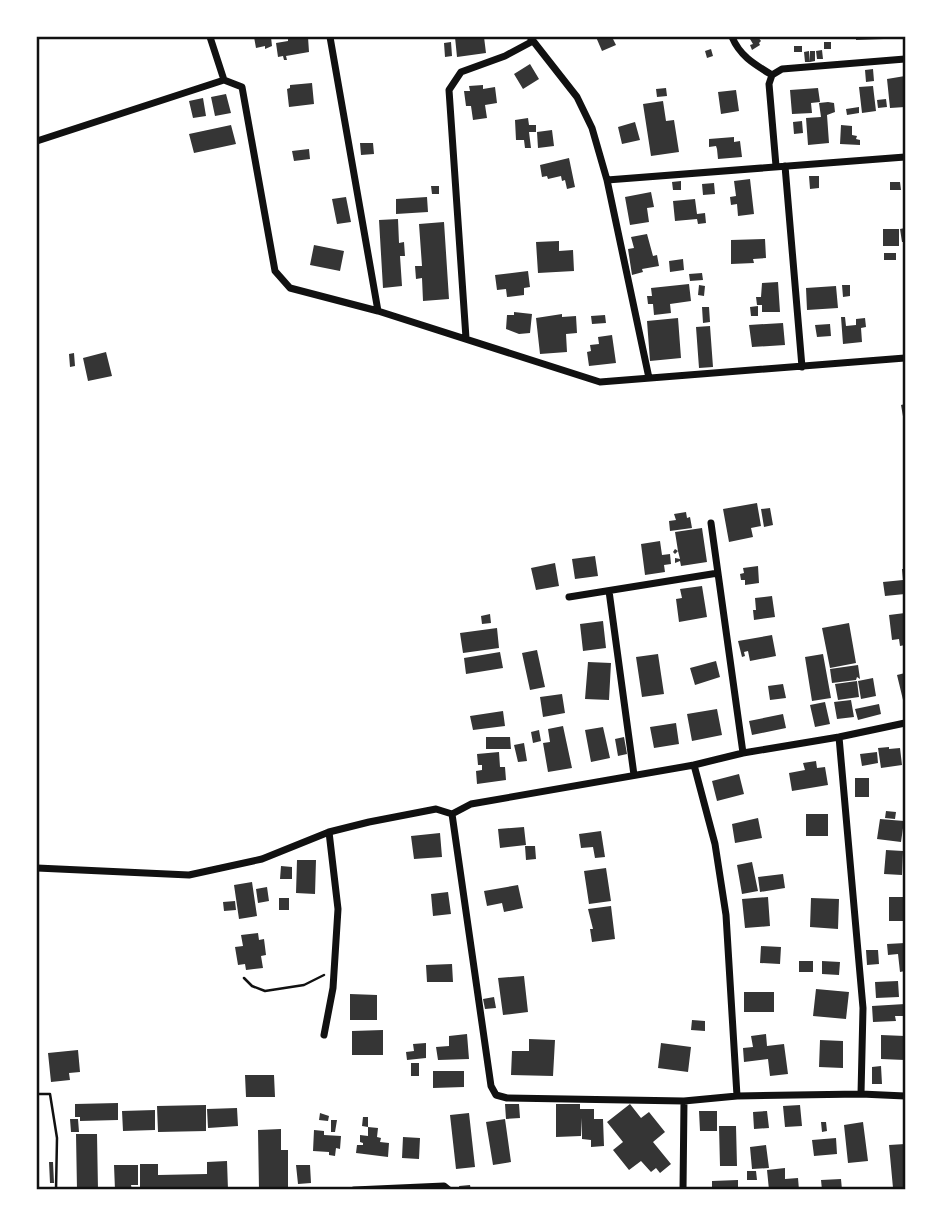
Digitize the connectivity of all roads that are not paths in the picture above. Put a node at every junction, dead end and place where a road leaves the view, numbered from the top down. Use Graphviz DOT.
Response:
graph roads {
  1 [pos="210,37"];
  2 [pos="330,37"];
  3 [pos="732,37"];
  4 [pos="532,39"];
  5 [pos="905,59"];
  6 [pos="772,75"];
  7 [pos="224,80"];
  8 [pos="37,141"];
  9 [pos="905,157"];
  10 [pos="776,166"];
  11 [pos="785,166"];
  12 [pos="607,180"];
  13 [pos="378,311"];
  14 [pos="466,338"];
  15 [pos="905,358"];
  16 [pos="802,367"];
  17 [pos="649,378"];
  18 [pos="711,523"];
  19 [pos="718,573"];
  20 [pos="609,591"];
  21 [pos="569,597"];
  22 [pos="905,723"];
  23 [pos="839,737"];
  24 [pos="743,753"];
  25 [pos="694,765"];
  26 [pos="634,775"];
  27 [pos="452,814"];
  28 [pos="329,832"];
  29 [pos="37,868"];
  30 [pos="324,1035"];
  31 [pos="861,1094"];
  32 [pos="737,1096"];
  33 [pos="905,1096"];
  34 [pos="684,1101"];
  35 [pos="354,1190"];
  36 [pos="449,1190"];
  37 [pos="683,1190"];
  1 -- 7 [label="street"];
  2 -- 13 [label="street"];
  3 -- 6 [label="street"];
  4 -- 12 [label="street"];
  4 -- 14 [label="street"];
  5 -- 6 [label="street"];
  6 -- 10 [label="street"];
  7 -- 8 [label="street"];
  7 -- 13 [label="street"];
  9 -- 11 [label="street"];
  10 -- 11 [label="street"];
  10 -- 12 [label="street"];
  11 -- 16 [label="street"];
  12 -- 17 [label="street"];
  13 -- 14 [label="street"];
  14 -- 17 [label="street"];
  15 -- 16 [label="street"];
  16 -- 17 [label="street"];
  18 -- 19 [label="street"];
  19 -- 20 [label="street"];
  19 -- 24 [label="street"];
  20 -- 21 [label="street"];
  20 -- 26 [label="street"];
  22 -- 23 [label="street"];
  23 -- 24 [label="street"];
  23 -- 31 [label="street"];
  24 -- 25 [label="street"];
  25 -- 26 [label="street"];
  25 -- 32 [label="street"];
  26 -- 27 [label="street"];
  27 -- 28 [label="street"];
  27 -- 34 [label="street"];
  28 -- 29 [label="street"];
  28 -- 30 [label="street"];
  31 -- 32 [label="street"];
  31 -- 33 [label="street"];
  32 -- 34 [label="street"];
  34 -- 37 [label="street"];
  35 -- 36 [label="street"];
}
